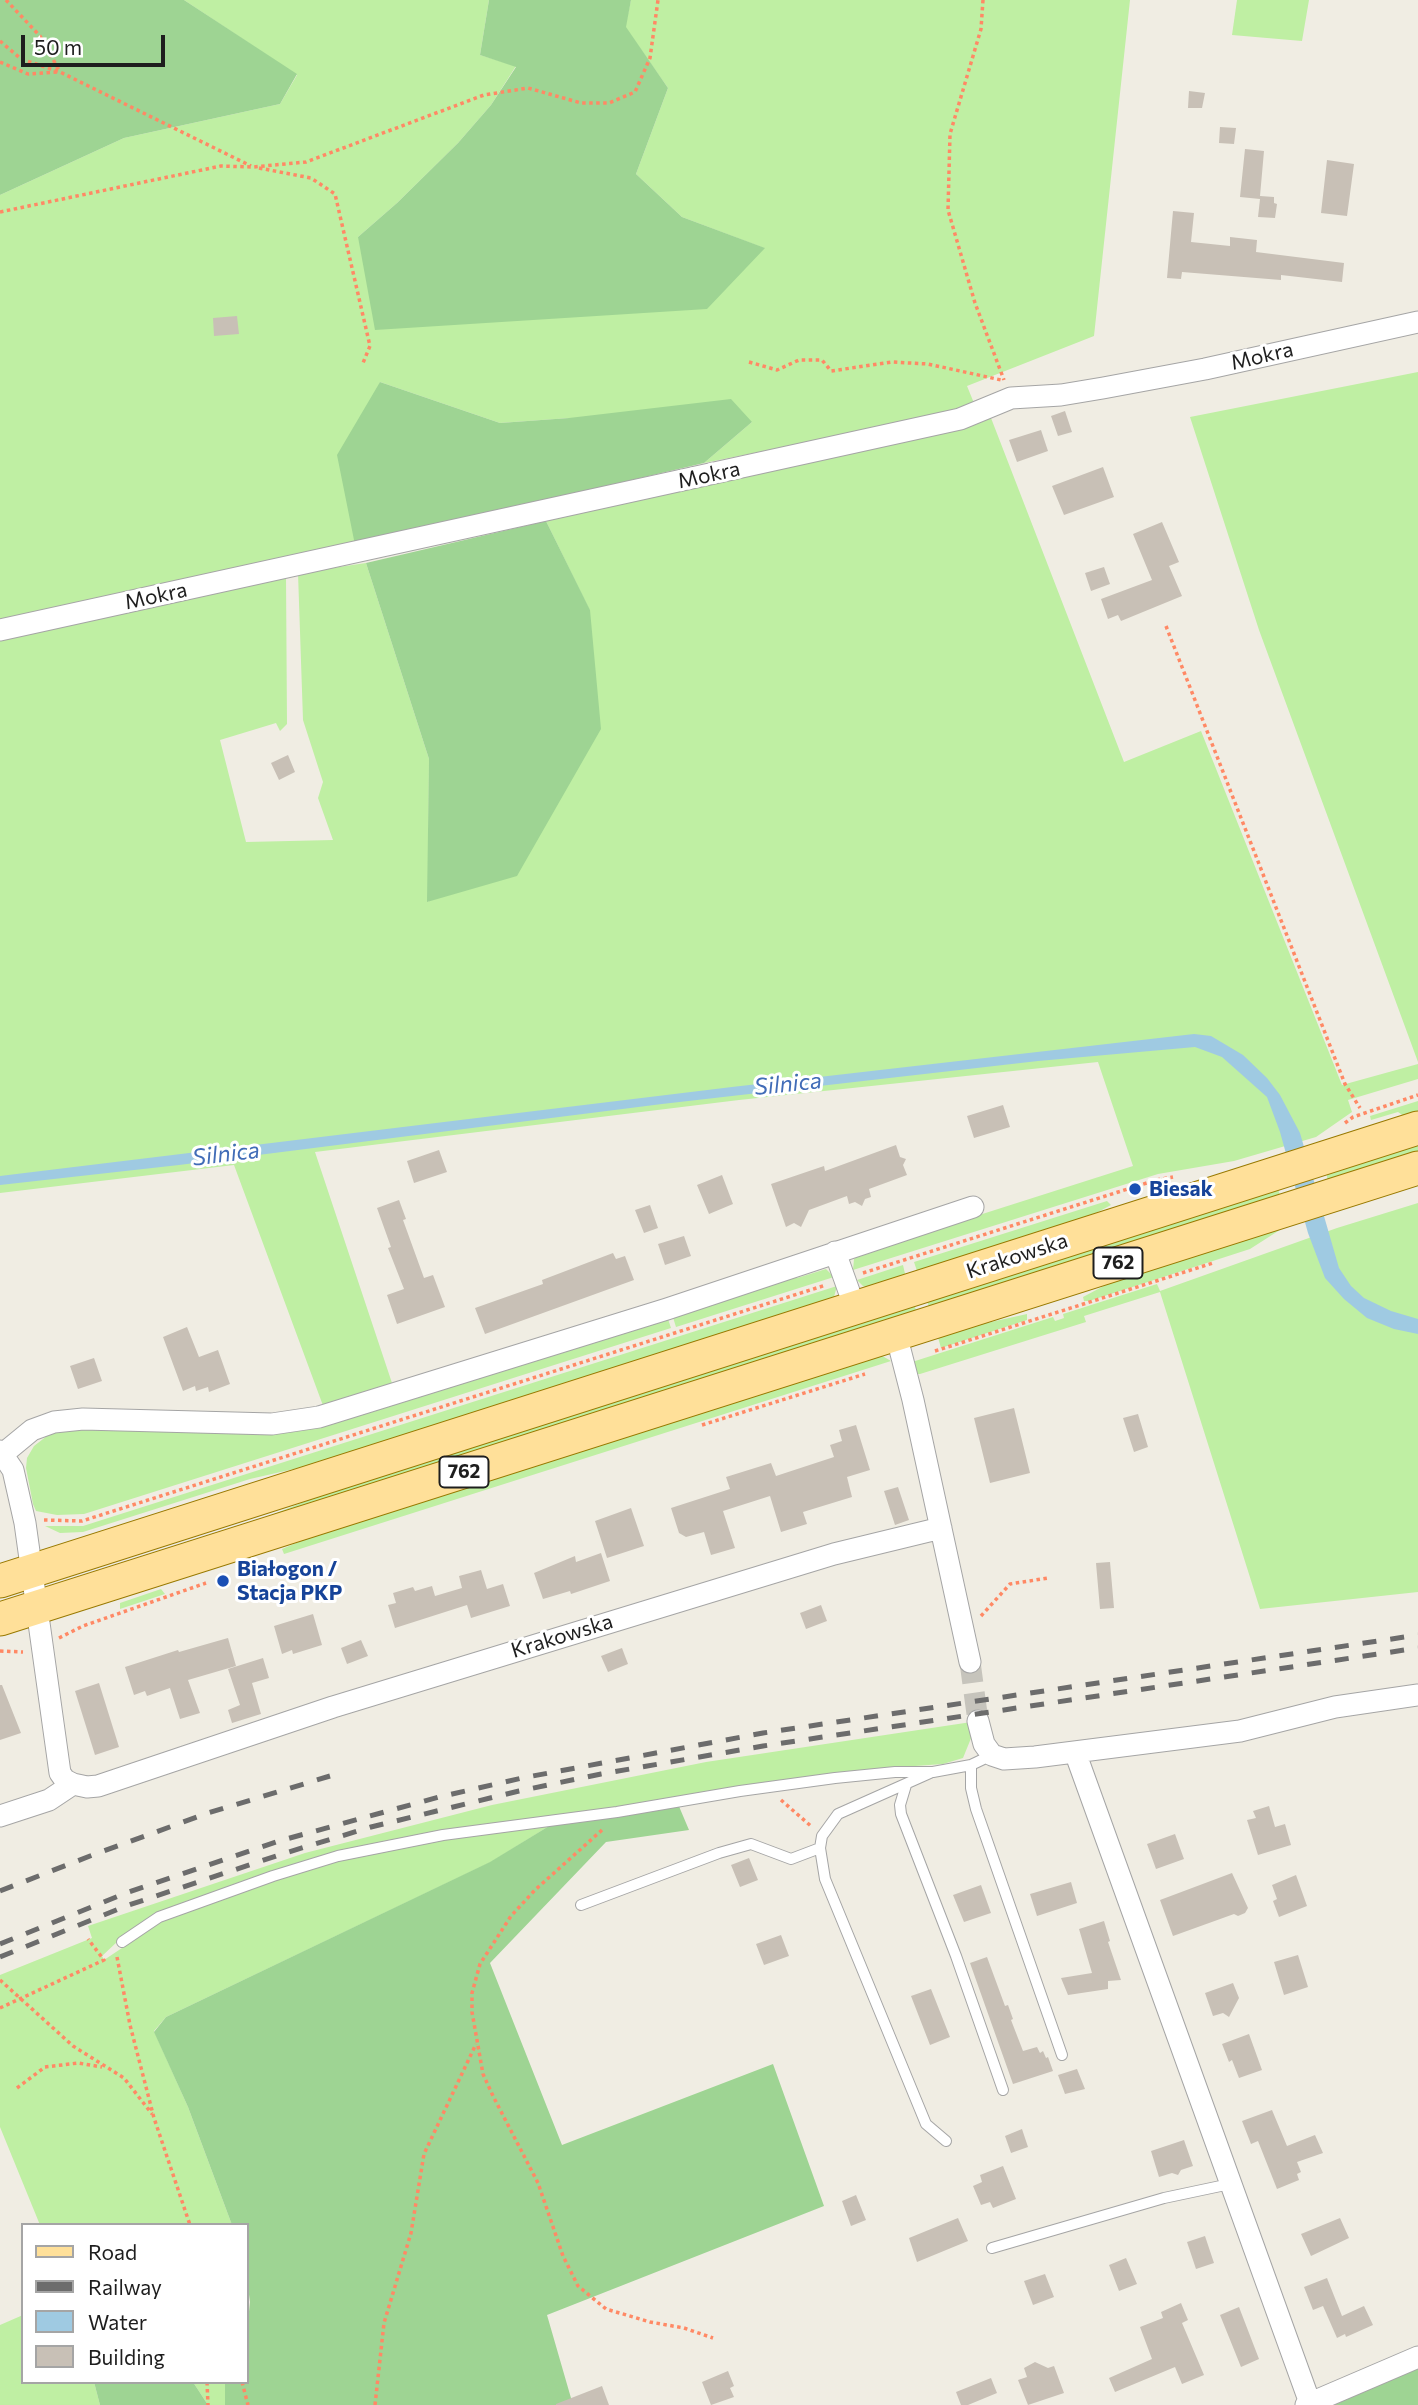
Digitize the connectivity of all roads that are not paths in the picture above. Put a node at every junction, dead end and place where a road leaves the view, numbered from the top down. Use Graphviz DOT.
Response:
graph roads {
  1 [pos="1418,322"];
  2 [pos="0,630"];
  3 [pos="1418,1128"];
  4 [pos="1418,1168"];
  5 [pos="974,1207"];
  6 [pos="835,1252"];
  7 [pos="855,1292"];
  8 [pos="896,1335"];
  9 [pos="1,1452"];
  10 [pos="941,1528"];
  11 [pos="33,1570"];
  12 [pos="0,1581"];
  13 [pos="38,1607"];
  14 [pos="0,1619"];
  15 [pos="970,1662"];
  16 [pos="1418,1695"];
  17 [pos="978,1721"];
  18 [pos="1075,1752"];
  19 [pos="992,1755"];
  20 [pos="971,1765"];
  21 [pos="933,1772"];
  22 [pos="73,1784"];
  23 [pos="906,1785"];
  24 [pos="0,1816"];
  25 [pos="820,1848"];
  26 [pos="582,1905"];
  27 [pos="122,1942"];
  28 [pos="1062,2055"];
  29 [pos="1003,2090"];
  30 [pos="946,2141"];
  31 [pos="1230,2184"];
  32 [pos="992,2248"];
  33 [pos="1418,2357"];
  34 [pos="1308,2404"];
  1 -- 2 [label="street, Mokra"];
  3 -- 7 [label="main road, Krakowska / 762"];
  4 -- 8 [label="main road, Krakowska / 762"];
  5 -- 6 [label="street"];
  6 -- 7 [label="street"];
  6 -- 9 [label="street"];
  7 -- 11 [label="main road, Krakowska / 762"];
  8 -- 10 [label="street"];
  8 -- 13 [label="main road, Krakowska / 762"];
  9 -- 11 [label="street"];
  10 -- 15 [label="street"];
  10 -- 22 [label="street, Krakowska"];
  11 -- 12 [label="main road, Krakowska / 762"];
  11 -- 13 [label="street"];
  13 -- 14 [label="main road, Krakowska / 762"];
  13 -- 22 [label="street"];
  16 -- 18 [label="street"];
  17 -- 19 [label="street"];
  18 -- 19 [label="street"];
  18 -- 31 [label="street"];
  19 -- 20 [label="lane"];
  20 -- 21 [label="lane"];
  20 -- 28 [label="lane"];
  21 -- 23 [label="lane"];
  21 -- 27 [label="lane"];
  22 -- 24 [label="street, Krakowska"];
  23 -- 25 [label="lane"];
  23 -- 29 [label="lane"];
  25 -- 26 [label="lane"];
  25 -- 30 [label="lane"];
  31 -- 32 [label="lane"];
  31 -- 34 [label="street"];
  33 -- 34 [label="street"];
}
